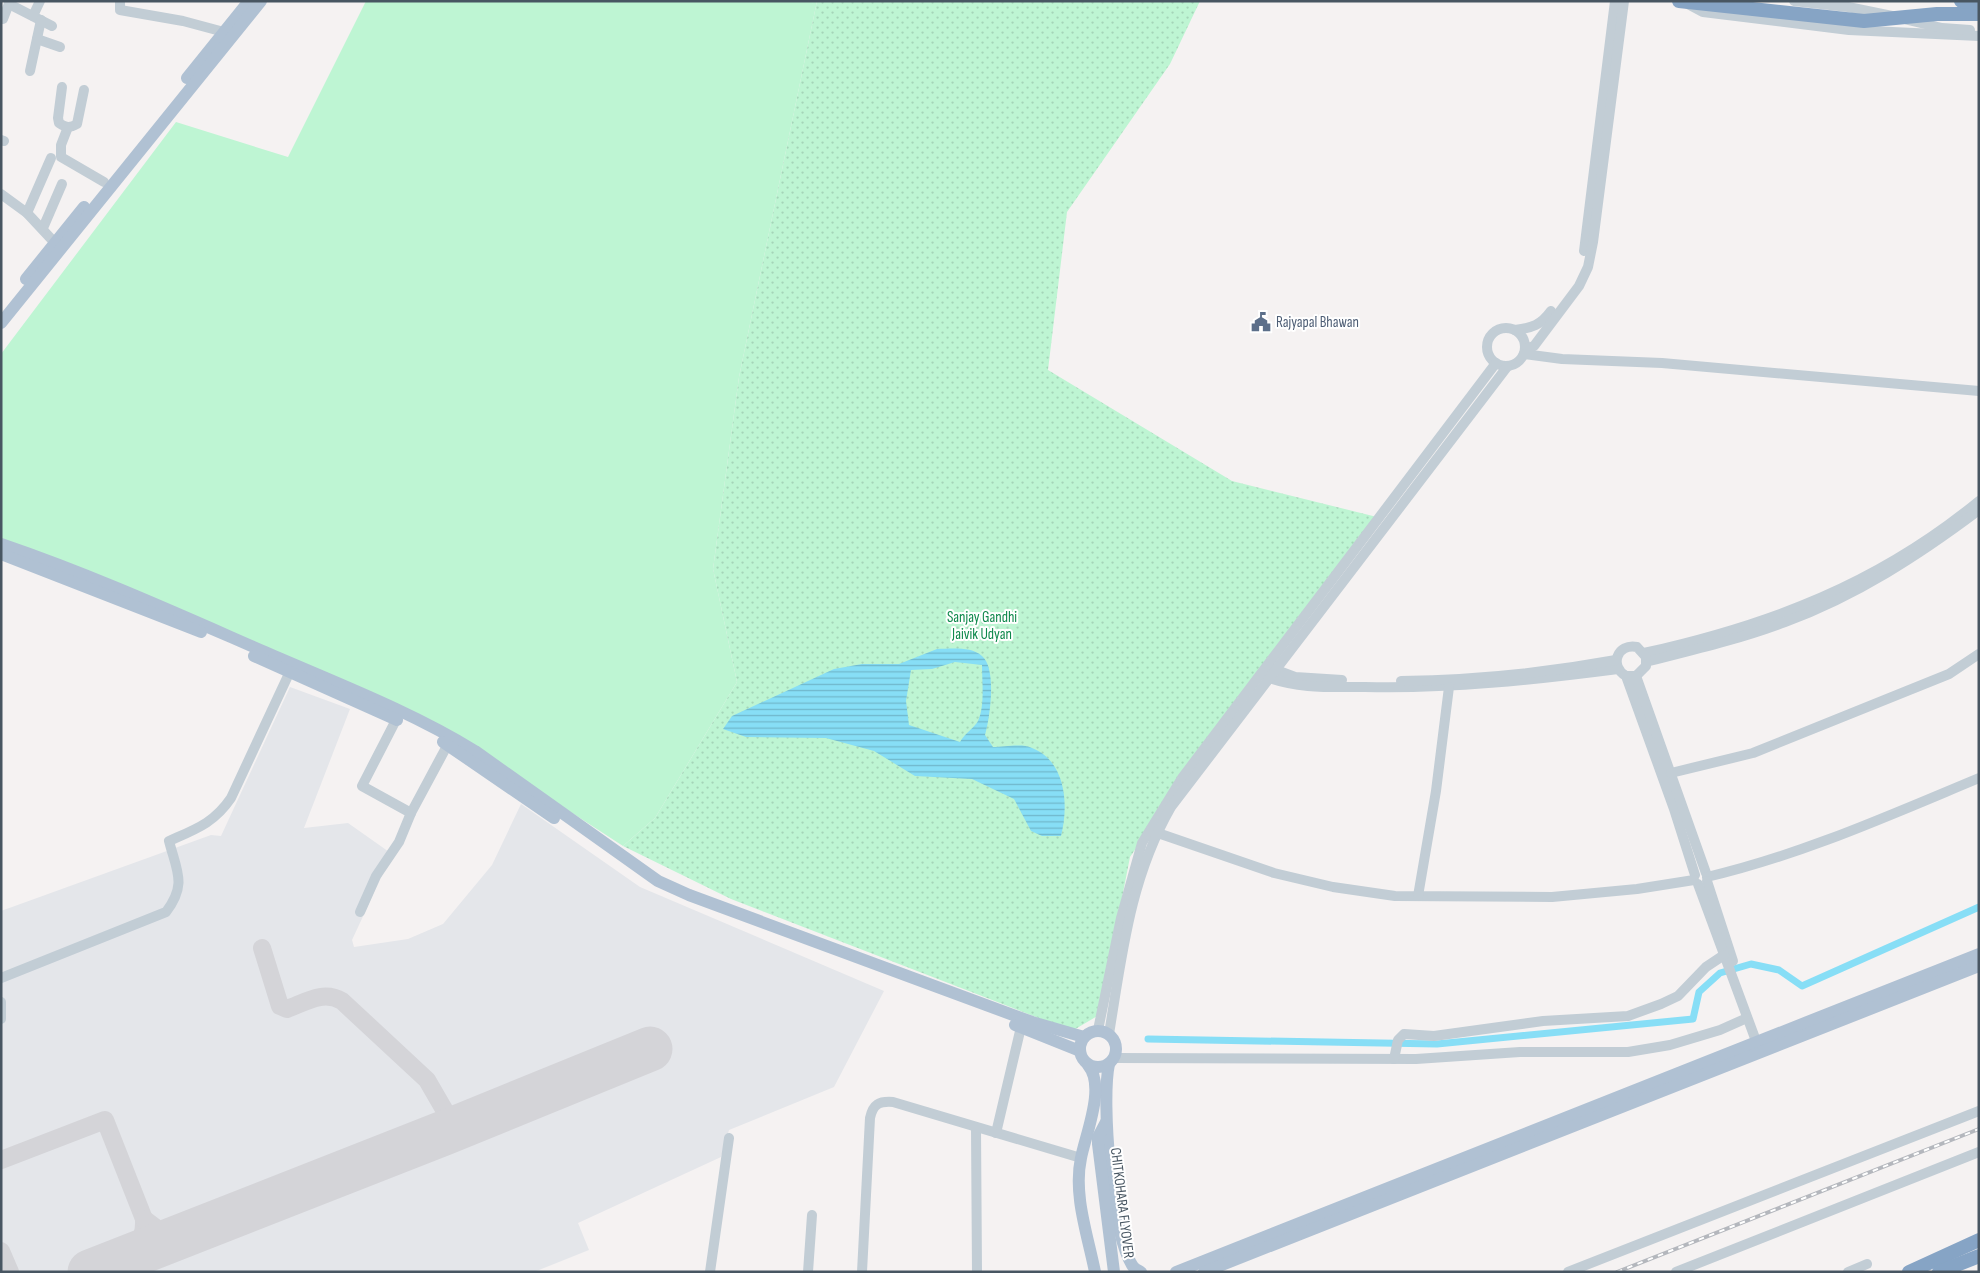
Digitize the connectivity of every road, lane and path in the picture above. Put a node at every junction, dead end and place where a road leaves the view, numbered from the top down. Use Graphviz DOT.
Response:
graph roads {
  1 [pos="40,1"];
  2 [pos="120,1"];
  3 [pos="249,1"];
  4 [pos="261,1"];
  5 [pos="1615,1"];
  6 [pos="1624,1"];
  7 [pos="1679,1"];
  8 [pos="1684,1"];
  9 [pos="1794,1"];
  10 [pos="1961,1"];
  11 [pos="9,2"];
  12 [pos="1979,3"];
  13 [pos="1979,14"];
  14 [pos="37,18"];
  15 [pos="3,19"];
  16 [pos="52,26"];
  17 [pos="1979,30"];
  18 [pos="224,32"];
  19 [pos="1979,36"];
  20 [pos="37,39"];
  21 [pos="60,47"];
  22 [pos="30,71"];
  23 [pos="62,87"];
  24 [pos="84,90"];
  25 [pos="68,127"];
  26 [pos="50,158"];
  27 [pos="108,182"];
  28 [pos="62,184"];
  29 [pos="1,194"];
  30 [pos="27,212"];
  31 [pos="42,228"];
  32 [pos="55,243"];
  33 [pos="1,310"];
  34 [pos="1,323"];
  35 [pos="1515,330"];
  36 [pos="1524,352"];
  37 [pos="1496,363"];
  38 [pos="1507,367"];
  39 [pos="1979,390"];
  40 [pos="1979,501"];
  41 [pos="1979,510"];
  42 [pos="1,544"];
  43 [pos="1,554"];
  44 [pos="212,633"];
  45 [pos="1979,654"];
  46 [pos="1645,657"];
  47 [pos="291,668"];
  48 [pos="1624,670"];
  49 [pos="1268,673"];
  50 [pos="1449,687"];
  51 [pos="396,720"];
  52 [pos="448,744"];
  53 [pos="1671,773"];
  54 [pos="1979,778"];
  55 [pos="411,814"];
  56 [pos="1160,819"];
  57 [pos="1152,831"];
  58 [pos="1181,842"];
  59 [pos="1147,843"];
  60 [pos="1701,878"];
  61 [pos="1418,896"];
  62 [pos="360,912"];
  63 [pos="1979,954"];
  64 [pos="1727,958"];
  65 [pos="1979,966"];
  66 [pos="1735,976"];
  67 [pos="1,978"];
  68 [pos="1,1002"];
  69 [pos="1747,1018"];
  70 [pos="1,1019"];
  71 [pos="1021,1027"];
  72 [pos="1103,1032"];
  73 [pos="1084,1037"];
  74 [pos="1761,1045"];
  75 [pos="1080,1051"];
  76 [pos="1394,1059"];
  77 [pos="1112,1061"];
  78 [pos="1088,1065"];
  79 [pos="1979,1111"];
  80 [pos="1106,1122"];
  81 [pos="976,1128"];
  82 [pos="996,1133"];
  83 [pos="1095,1136"];
  84 [pos="729,1138"];
  85 [pos="1979,1152"];
  86 [pos="1081,1158"];
  87 [pos="812,1215"];
  88 [pos="1979,1240"];
  89 [pos="1979,1247"];
  90 [pos="1979,1256"];
  91 [pos="1866,1264"];
  92 [pos="1943,1267"];
  93 [pos="1136,1270"];
  94 [pos="710,1272"];
  95 [pos="808,1272"];
  96 [pos="862,1272"];
  97 [pos="977,1272"];
  98 [pos="1095,1272"];
  99 [pos="1114,1272"];
  100 [pos="1176,1272"];
  101 [pos="1204,1272"];
  102 [pos="1568,1272"];
  103 [pos="1676,1272"];
  104 [pos="1848,1272"];
  105 [pos="1909,1272"];
  1 -- 14 [label="street"];
  2 -- 18 [label="street"];
  3 -- 18 [label="main road"];
  4 -- 27 [label="main road"];
  5 -- 35 [label="street"];
  6 -- 36 [label="street"];
  7 -- 8 [label="highway"];
  8 -- 13 [label="highway"];
  8 -- 19 [label="street"];
  9 -- 17 [label="street"];
  10 -- 12 [label="highway"];
  11 -- 14 [label="street"];
  11 -- 15 [label="street"];
  14 -- 16 [label="street"];
  14 -- 20 [label="street"];
  18 -- 27 [label="main road"];
  20 -- 21 [label="street"];
  20 -- 22 [label="street"];
  23 -- 25 [label="street"];
  24 -- 25 [label="street"];
  25 -- 27 [label="street"];
  26 -- 30 [label="street"];
  27 -- 32 [label="main road"];
  27 -- 34 [label="main road"];
  28 -- 31 [label="street"];
  29 -- 30 [label="street"];
  30 -- 31 [label="street"];
  31 -- 32 [label="street"];
  32 -- 33 [label="main road"];
  35 -- 36 [label="street"];
  35 -- 37 [label="street"];
  36 -- 38 [label="street"];
  36 -- 39 [label="street"];
  37 -- 38 [label="street"];
  37 -- 49 [label="street"];
  38 -- 49 [label="street"];
  40 -- 46 [label="street"];
  41 -- 46 [label="street"];
  42 -- 44 [label="main road"];
  43 -- 44 [label="main road"];
  44 -- 47 [label="main road"];
  45 -- 53 [label="street"];
  46 -- 48 [label="street"];
  46 -- 48 [label="street"];
  47 -- 51 [label="main road"];
  47 -- 67 [label="street"];
  47 -- 73 [label="main road"];
  48 -- 49 [label="street"];
  48 -- 50 [label="street"];
  48 -- 53 [label="street"];
  48 -- 60 [label="street"];
  49 -- 50 [label="street"];
  49 -- 56 [label="street"];
  50 -- 61 [label="street"];
  51 -- 52 [label="main road"];
  51 -- 55 [label="street"];
  52 -- 55 [label="street"];
  52 -- 71 [label="main road"];
  53 -- 60 [label="street"];
  54 -- 60 [label="street"];
  55 -- 62 [label="street"];
  56 -- 57 [label="street"];
  56 -- 58 [label="street"];
  57 -- 58 [label="street"];
  57 -- 59 [label="street"];
  58 -- 59 [label="street"];
  58 -- 61 [label="street"];
  59 -- 72 [label="street"];
  60 -- 61 [label="street"];
  60 -- 64 [label="street"];
  63 -- 74 [label="main road"];
  64 -- 66 [label="street"];
  64 -- 76 [label="street"];
  65 -- 74 [label="main road"];
  66 -- 69 [label="street"];
  66 -- 74 [label="street"];
  68 -- 70 [label="street"];
  69 -- 74 [label="street"];
  69 -- 76 [label="street"];
  71 -- 75 [label="main road"];
  71 -- 82 [label="street"];
  72 -- 73 [label="main road"];
  72 -- 77 [label="main road"];
  73 -- 75 [label="main road"];
  74 -- 100 [label="main road"];
  74 -- 101 [label="main road"];
  75 -- 78 [label="main road"];
  76 -- 77 [label="street"];
  77 -- 78 [label="main road"];
  77 -- 80 [label="main road"];
  78 -- 83 [label="main road"];
  79 -- 102 [label="street"];
  80 -- 83 [label="main road, CHITKOHARA FLYOVER"];
  80 -- 93 [label="main road"];
  81 -- 82 [label="street"];
  81 -- 96 [label="street"];
  81 -- 97 [label="street"];
  82 -- 86 [label="street"];
  83 -- 86 [label="main road"];
  83 -- 99 [label="main road, CHITKOHARA FLYOVER"];
  84 -- 94 [label="street"];
  85 -- 103 [label="street"];
  86 -- 98 [label="main road"];
  87 -- 95 [label="street"];
  88 -- 92 [label="highway"];
  89 -- 92 [label="highway"];
  90 -- 92 [label="highway"];
  91 -- 104 [label="street"];
  92 -- 105 [label="highway"];
}
